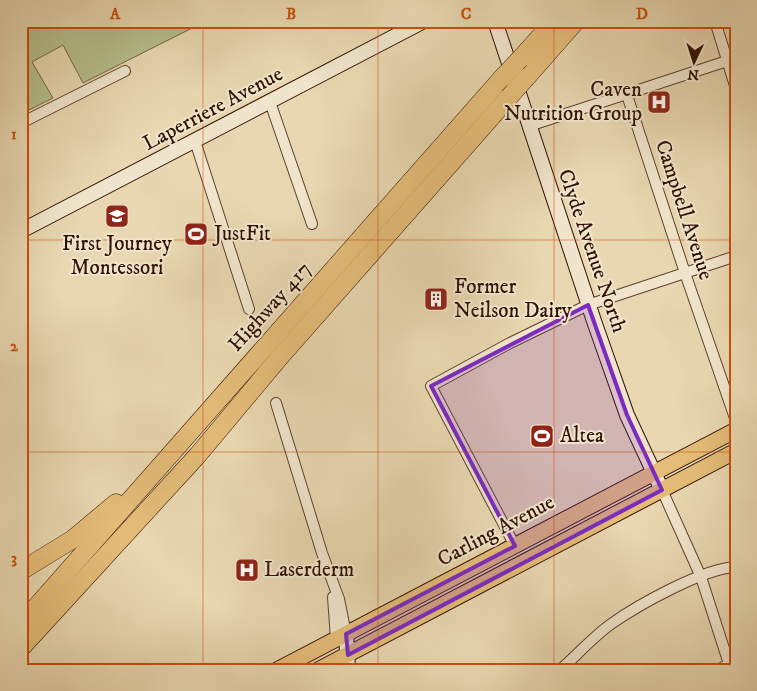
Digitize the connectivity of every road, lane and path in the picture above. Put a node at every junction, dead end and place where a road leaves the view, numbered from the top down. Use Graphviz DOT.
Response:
graph roads {
  1 [pos="424,21"];
  2 [pos="495,21"];
  3 [pos="554,21"];
  4 [pos="576,21"];
  5 [pos="715,21"];
  6 [pos="727,61"];
  7 [pos="125,71"];
  8 [pos="736,89"];
  9 [pos="627,95"];
  10 [pos="270,102"];
  11 [pos="21,124"];
  12 [pos="529,126"];
  13 [pos="195,141"];
  14 [pos="312,224"];
  15 [pos="21,231"];
  16 [pos="736,256"];
  17 [pos="685,273"];
  18 [pos="588,305"];
  19 [pos="249,309"];
  20 [pos="276,402"];
  21 [pos="736,421"];
  22 [pos="736,430"];
  23 [pos="736,451"];
  24 [pos="153,473"];
  25 [pos="653,473"];
  26 [pos="662,490"];
  27 [pos="515,546"];
  28 [pos="736,567"];
  29 [pos="21,570"];
  30 [pos="701,577"];
  31 [pos="21,624"];
  32 [pos="341,636"];
  33 [pos="21,648"];
  34 [pos="343,664"];
  35 [pos="732,664"];
  36 [pos="277,670"];
  37 [pos="318,670"];
  38 [pos="560,670"];
  39 [pos="718,670"];
  1 -- 10 [label="street, Laperriere Avenue"];
  2 -- 12 [label="street, Clyde Avenue North"];
  3 -- 24 [label="highway, Highway 417, bridge"];
  4 -- 33 [label="highway, bridge"];
  5 -- 6 [label="street"];
  6 -- 8 [label="street"];
  6 -- 9 [label="street"];
  7 -- 11 [label="street"];
  9 -- 12 [label="street"];
  9 -- 17 [label="street, Campbell Avenue"];
  10 -- 13 [label="street, Laperriere Avenue"];
  10 -- 14 [label="street"];
  12 -- 18 [label="street, Clyde Avenue North"];
  13 -- 15 [label="street, Laperriere Avenue"];
  13 -- 19 [label="street"];
  16 -- 17 [label="street"];
  17 -- 18 [label="street"];
  17 -- 21 [label="street, Campbell Avenue"];
  18 -- 25 [label="street, Clyde Avenue North"];
  18 -- 27 [label="street"];
  20 -- 32 [label="street"];
  22 -- 25 [label="main road, Carling Avenue"];
  23 -- 26 [label="main road, Carling Avenue"];
  24 -- 29 [label="highway"];
  24 -- 31 [label="highway, Highway 417"];
  25 -- 26 [label="street, Clyde Avenue North"];
  25 -- 27 [label="main road, Carling Avenue"];
  26 -- 30 [label="street"];
  26 -- 34 [label="main road, Carling Avenue"];
  27 -- 32 [label="main road, Carling Avenue"];
  28 -- 30 [label="street"];
  30 -- 35 [label="street"];
  30 -- 38 [label="street"];
  32 -- 34 [label="street"];
  32 -- 36 [label="main road, Carling Avenue"];
  34 -- 37 [label="main road, Carling Avenue"];
  35 -- 39 [label="street"];
}
